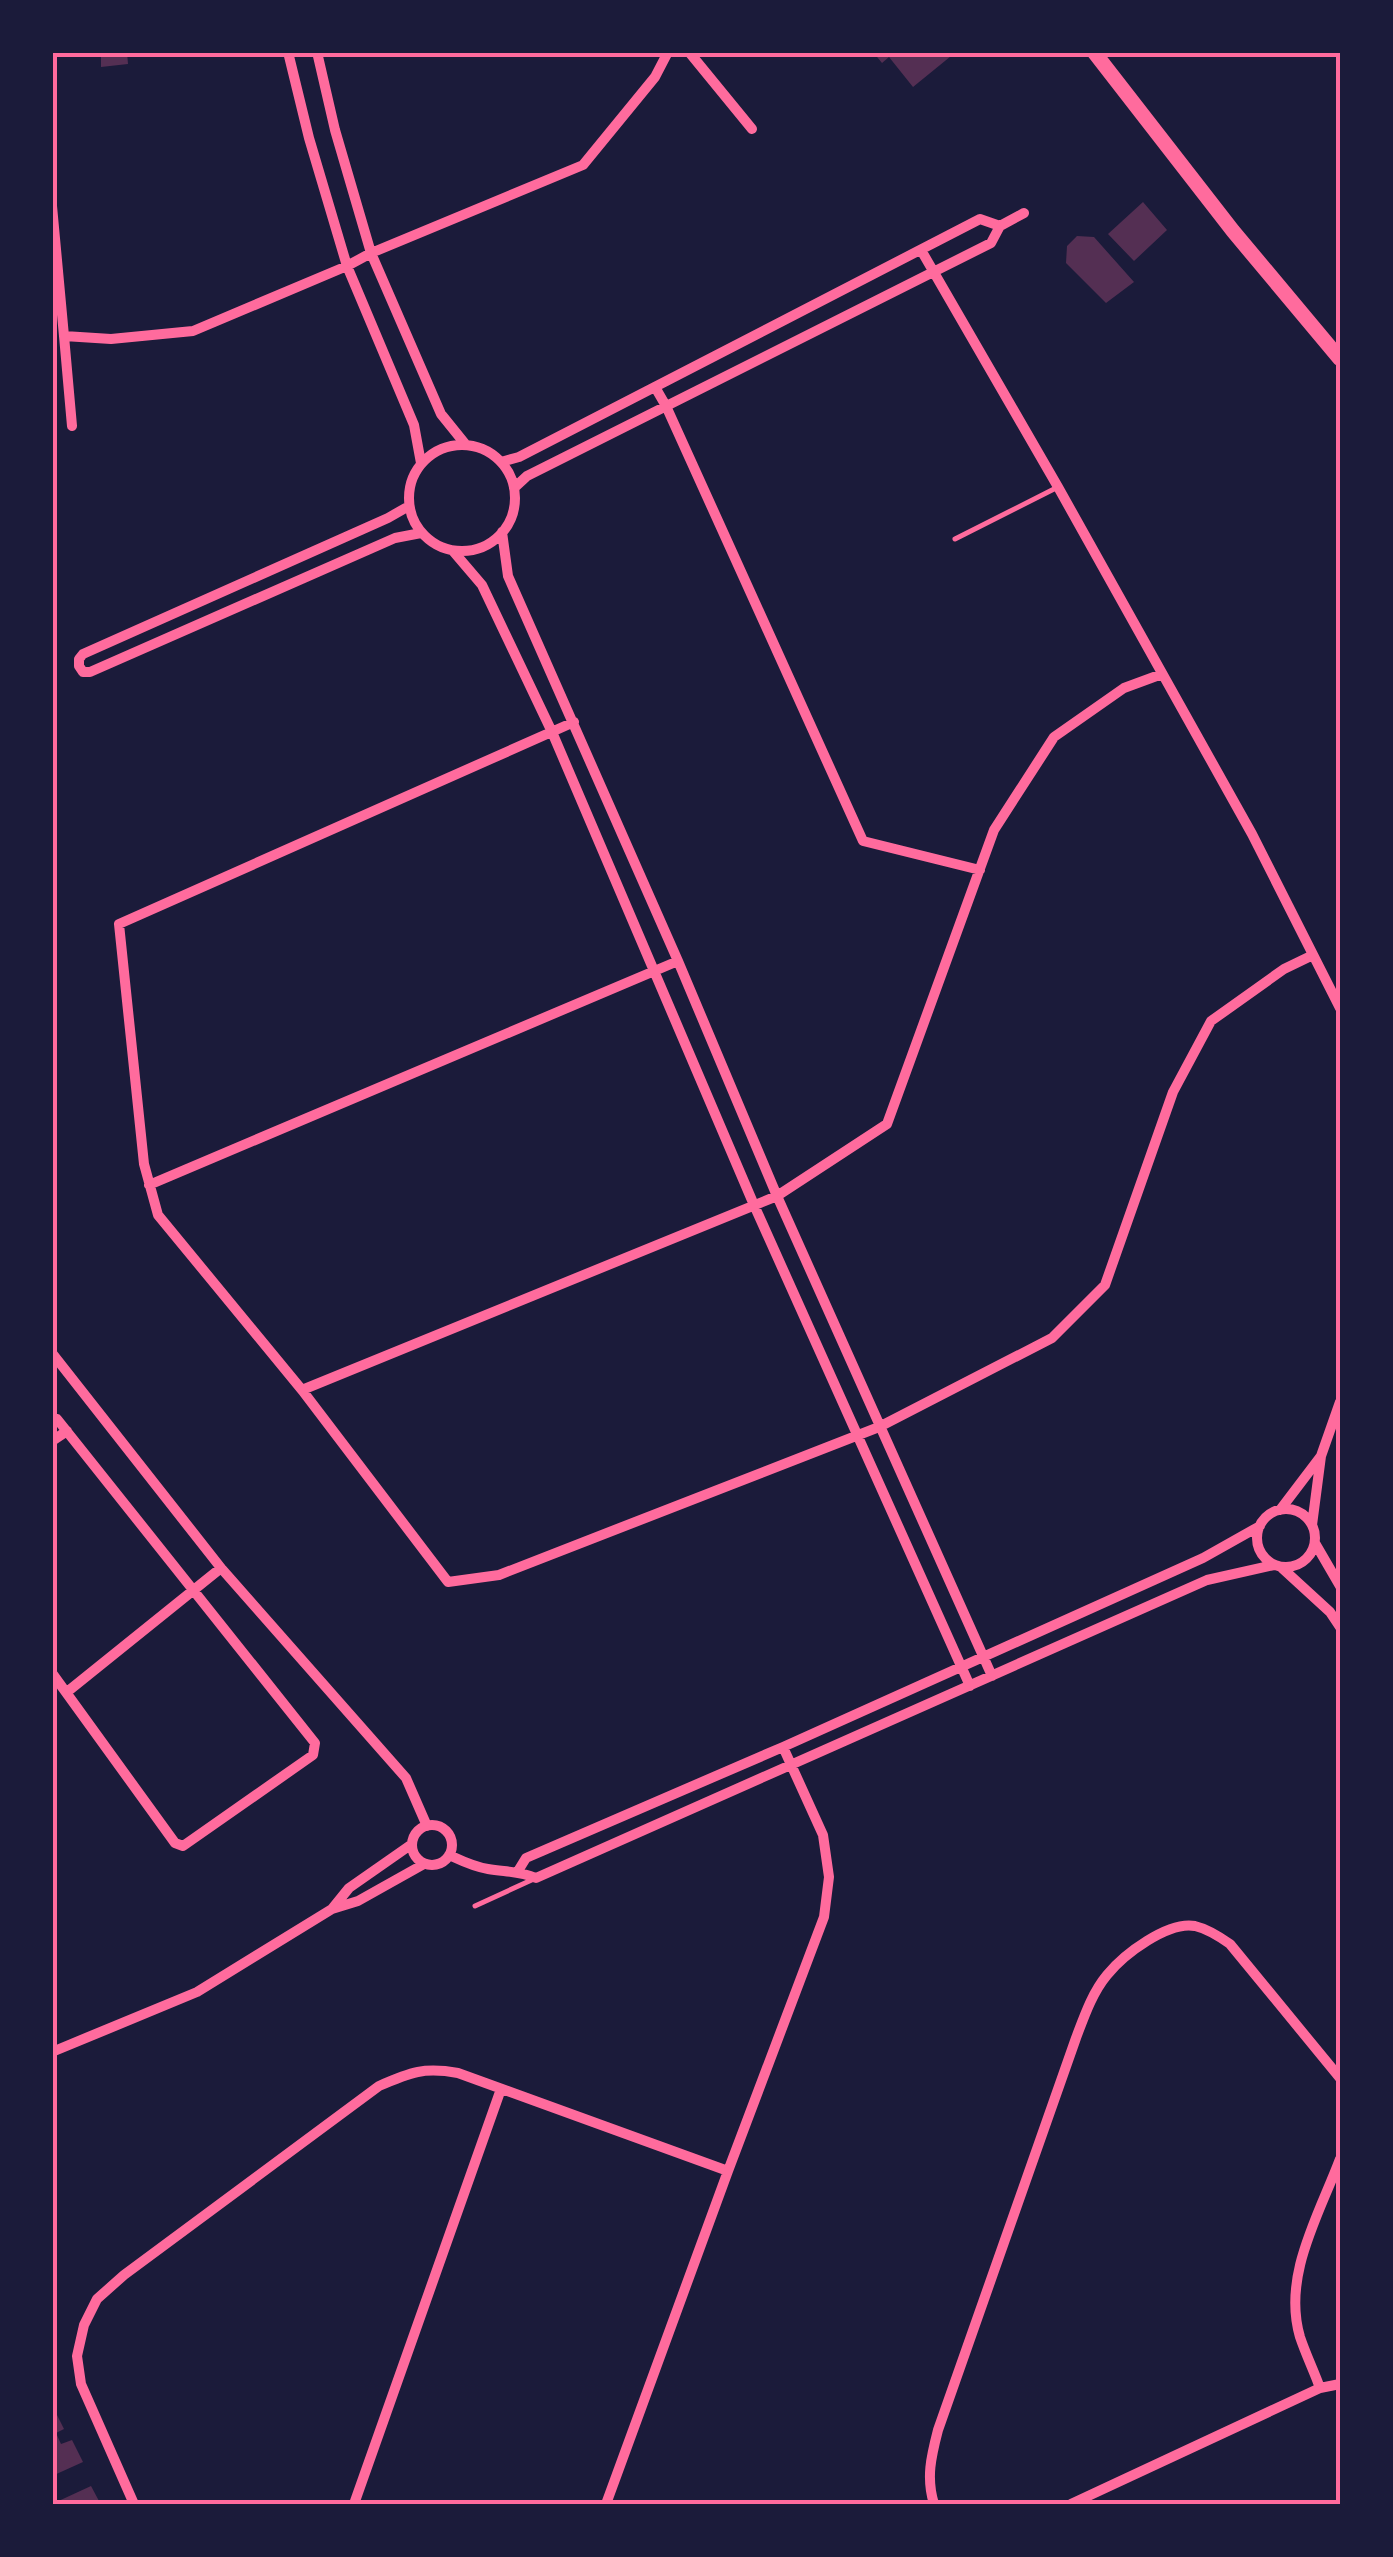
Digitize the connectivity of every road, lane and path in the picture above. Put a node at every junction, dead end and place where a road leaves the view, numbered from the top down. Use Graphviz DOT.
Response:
graph roads {
  1 [pos="288,52"];
  2 [pos="316,52"];
  3 [pos="668,52"];
  4 [pos="689,52"];
  5 [pos="1094,52"];
  6 [pos="752,129"];
  7 [pos="52,206"];
  8 [pos="1024,213"];
  9 [pos="1000,226"];
  10 [pos="921,250"];
  11 [pos="371,253"];
  12 [pos="347,266"];
  13 [pos="933,272"];
  14 [pos="64,336"];
  15 [pos="1340,360"];
  16 [pos="655,388"];
  17 [pos="666,406"];
  18 [pos="72,426"];
  19 [pos="466,445"];
  20 [pos="501,462"];
  21 [pos="421,463"];
  22 [pos="1058,487"];
  23 [pos="514,488"];
  24 [pos="409,506"];
  25 [pos="420,532"];
  26 [pos="502,532"];
  27 [pos="955,539"];
  28 [pos="453,550"];
  29 [pos="1162,674"];
  30 [pos="574,722"];
  31 [pos="552,732"];
  32 [pos="980,870"];
  33 [pos="1313,954"];
  34 [pos="678,961"];
  35 [pos="655,970"];
  36 [pos="1340,1008"];
  37 [pos="150,1185"];
  38 [pos="776,1196"];
  39 [pos="754,1205"];
  40 [pos="52,1353"];
  41 [pos="302,1390"];
  42 [pos="1340,1402"];
  43 [pos="56,1418"];
  44 [pos="878,1426"];
  45 [pos="66,1431"];
  46 [pos="856,1436"];
  47 [pos="52,1441"];
  48 [pos="1321,1456"];
  49 [pos="1280,1510"];
  50 [pos="1312,1525"];
  51 [pos="1260,1526"];
  52 [pos="1314,1543"];
  53 [pos="1278,1566"];
  54 [pos="221,1568"];
  55 [pos="1340,1586"];
  56 [pos="193,1590"];
  57 [pos="1340,1627"];
  58 [pos="982,1658"];
  59 [pos="961,1667"];
  60 [pos="52,1673"];
  61 [pos="992,1676"];
  62 [pos="970,1686"];
  63 [pos="66,1692"];
  64 [pos="783,1748"];
  65 [pos="791,1766"];
  66 [pos="427,1826"];
  67 [pos="412,1844"];
  68 [pos="449,1856"];
  69 [pos="424,1864"];
  70 [pos="518,1871"];
  71 [pos="536,1878"];
  72 [pos="475,1906"];
  73 [pos="332,1909"];
  74 [pos="52,2052"];
  75 [pos="1340,2078"];
  76 [pos="501,2089"];
  77 [pos="1340,2159"];
  78 [pos="728,2170"];
  79 [pos="1340,2384"];
  80 [pos="1320,2388"];
  81 [pos="134,2504"];
  82 [pos="354,2504"];
  83 [pos="606,2504"];
  84 [pos="934,2504"];
  85 [pos="1071,2504"];
  1 -- 12 [label="street"];
  2 -- 11 [label="street"];
  3 -- 11 [label="street"];
  4 -- 6 [label="street"];
  5 -- 15 [label="main road"];
  7 -- 14 [label="street"];
  8 -- 9 [label="street"];
  9 -- 10 [label="street"];
  9 -- 13 [label="street"];
  10 -- 13 [label="street"];
  10 -- 16 [label="street"];
  11 -- 12 [label="street"];
  11 -- 19 [label="street"];
  12 -- 14 [label="street"];
  12 -- 21 [label="street"];
  13 -- 17 [label="street"];
  13 -- 22 [label="street"];
  14 -- 18 [label="street"];
  16 -- 17 [label="street"];
  16 -- 20 [label="street"];
  17 -- 23 [label="street"];
  17 -- 32 [label="street"];
  19 -- 20 [label="street"];
  19 -- 21 [label="street"];
  20 -- 23 [label="street"];
  21 -- 24 [label="street"];
  22 -- 27 [label="lane"];
  22 -- 29 [label="street"];
  23 -- 26 [label="street"];
  24 -- 25 [label="street"];
  24 -- 25 [label="street"];
  25 -- 28 [label="street"];
  26 -- 28 [label="street"];
  26 -- 30 [label="street"];
  28 -- 31 [label="street"];
  29 -- 32 [label="street"];
  29 -- 33 [label="street"];
  30 -- 31 [label="street"];
  30 -- 34 [label="street"];
  31 -- 35 [label="street"];
  31 -- 37 [label="street"];
  32 -- 38 [label="street"];
  33 -- 36 [label="street"];
  33 -- 44 [label="street"];
  34 -- 35 [label="street"];
  34 -- 38 [label="street"];
  35 -- 37 [label="street"];
  35 -- 39 [label="street"];
  37 -- 41 [label="street"];
  38 -- 39 [label="street"];
  38 -- 44 [label="street"];
  39 -- 41 [label="street"];
  39 -- 46 [label="street"];
  40 -- 54 [label="street"];
  41 -- 46 [label="street"];
  42 -- 48 [label="street"];
  43 -- 45 [label="street"];
  44 -- 46 [label="street"];
  44 -- 58 [label="street"];
  45 -- 47 [label="street"];
  45 -- 56 [label="street"];
  46 -- 59 [label="street"];
  48 -- 49 [label="street"];
  48 -- 50 [label="street"];
  49 -- 50 [label="street"];
  49 -- 51 [label="street"];
  50 -- 52 [label="street"];
  51 -- 53 [label="street"];
  51 -- 58 [label="street"];
  52 -- 53 [label="street"];
  52 -- 55 [label="street"];
  53 -- 57 [label="street"];
  53 -- 61 [label="street"];
  54 -- 56 [label="street"];
  54 -- 66 [label="street"];
  56 -- 63 [label="street"];
  56 -- 63 [label="street"];
  58 -- 59 [label="street"];
  58 -- 61 [label="street"];
  59 -- 62 [label="street"];
  59 -- 64 [label="street"];
  60 -- 63 [label="street"];
  61 -- 62 [label="street"];
  62 -- 65 [label="street"];
  64 -- 65 [label="street"];
  64 -- 70 [label="street"];
  65 -- 71 [label="street"];
  65 -- 78 [label="street"];
  66 -- 67 [label="street"];
  66 -- 68 [label="street"];
  67 -- 69 [label="street"];
  67 -- 73 [label="street"];
  68 -- 69 [label="street"];
  68 -- 70 [label="street"];
  69 -- 73 [label="street"];
  70 -- 71 [label="street"];
  71 -- 72 [label="lane"];
  73 -- 74 [label="street"];
  75 -- 84 [label="street"];
  76 -- 78 [label="street"];
  76 -- 81 [label="street"];
  76 -- 82 [label="street"];
  77 -- 80 [label="street"];
  78 -- 83 [label="street"];
  79 -- 80 [label="street"];
  80 -- 85 [label="street"];
}
